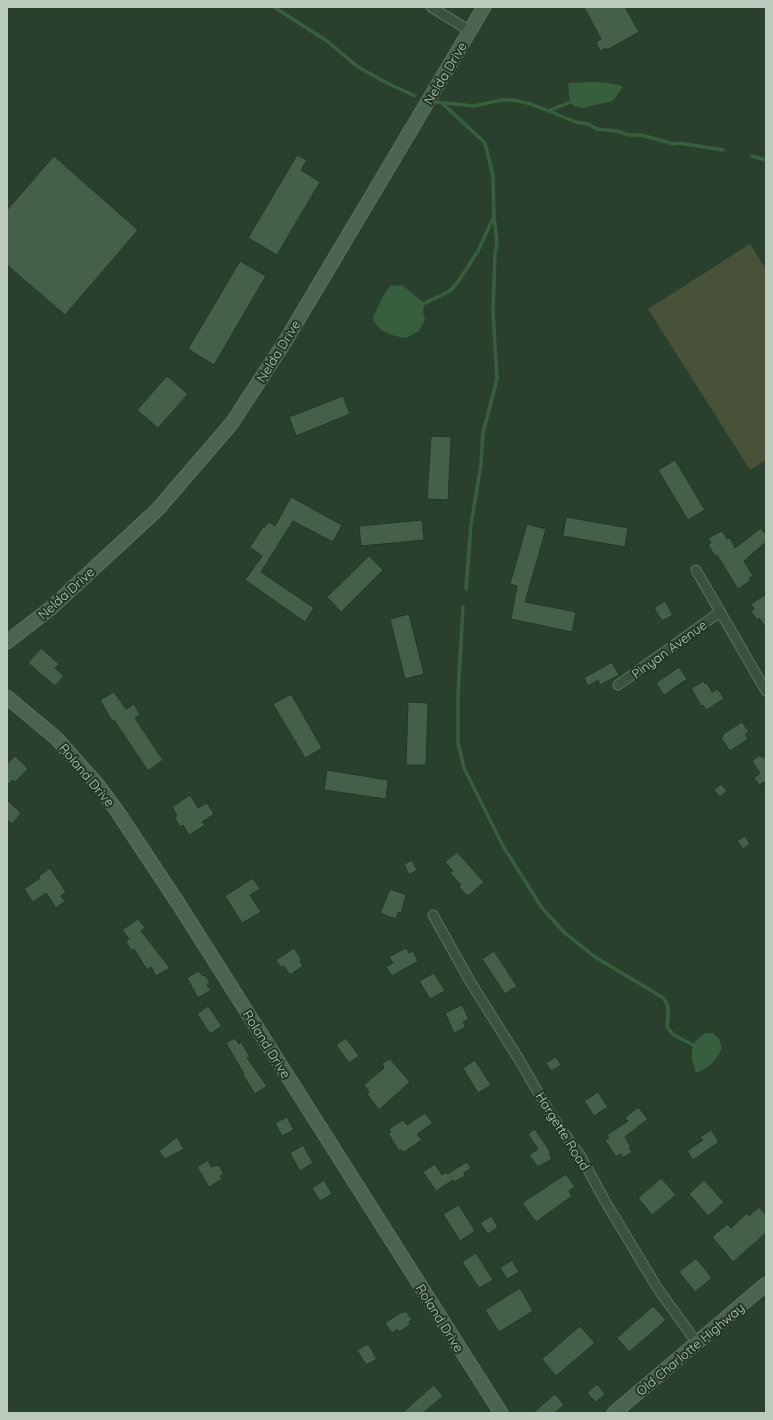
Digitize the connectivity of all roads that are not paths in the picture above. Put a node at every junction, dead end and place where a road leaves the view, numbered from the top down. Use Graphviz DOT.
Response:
graph roads {
  1 [pos="431,7"];
  2 [pos="484,7"];
  3 [pos="470,31"];
  4 [pos="696,570"];
  5 [pos="720,612"];
  6 [pos="7,642"];
  7 [pos="618,685"];
  8 [pos="766,691"];
  9 [pos="7,697"];
  10 [pos="433,915"];
  11 [pos="766,1284"];
  12 [pos="697,1343"];
  13 [pos="501,1413"];
  14 [pos="614,1413"];
  1 -- 3 [label="street"];
  2 -- 3 [label="street, Nelda Drive"];
  3 -- 6 [label="street, Nelda Drive"];
  4 -- 5 [label="street"];
  5 -- 7 [label="street, Pinyan Avenue"];
  5 -- 8 [label="street"];
  9 -- 13 [label="street, Roland Drive"];
  10 -- 12 [label="street, Hargette Road"];
  11 -- 12 [label="street, Old Charlotte Highway"];
  12 -- 14 [label="street, Old Charlotte Highway"];
}
